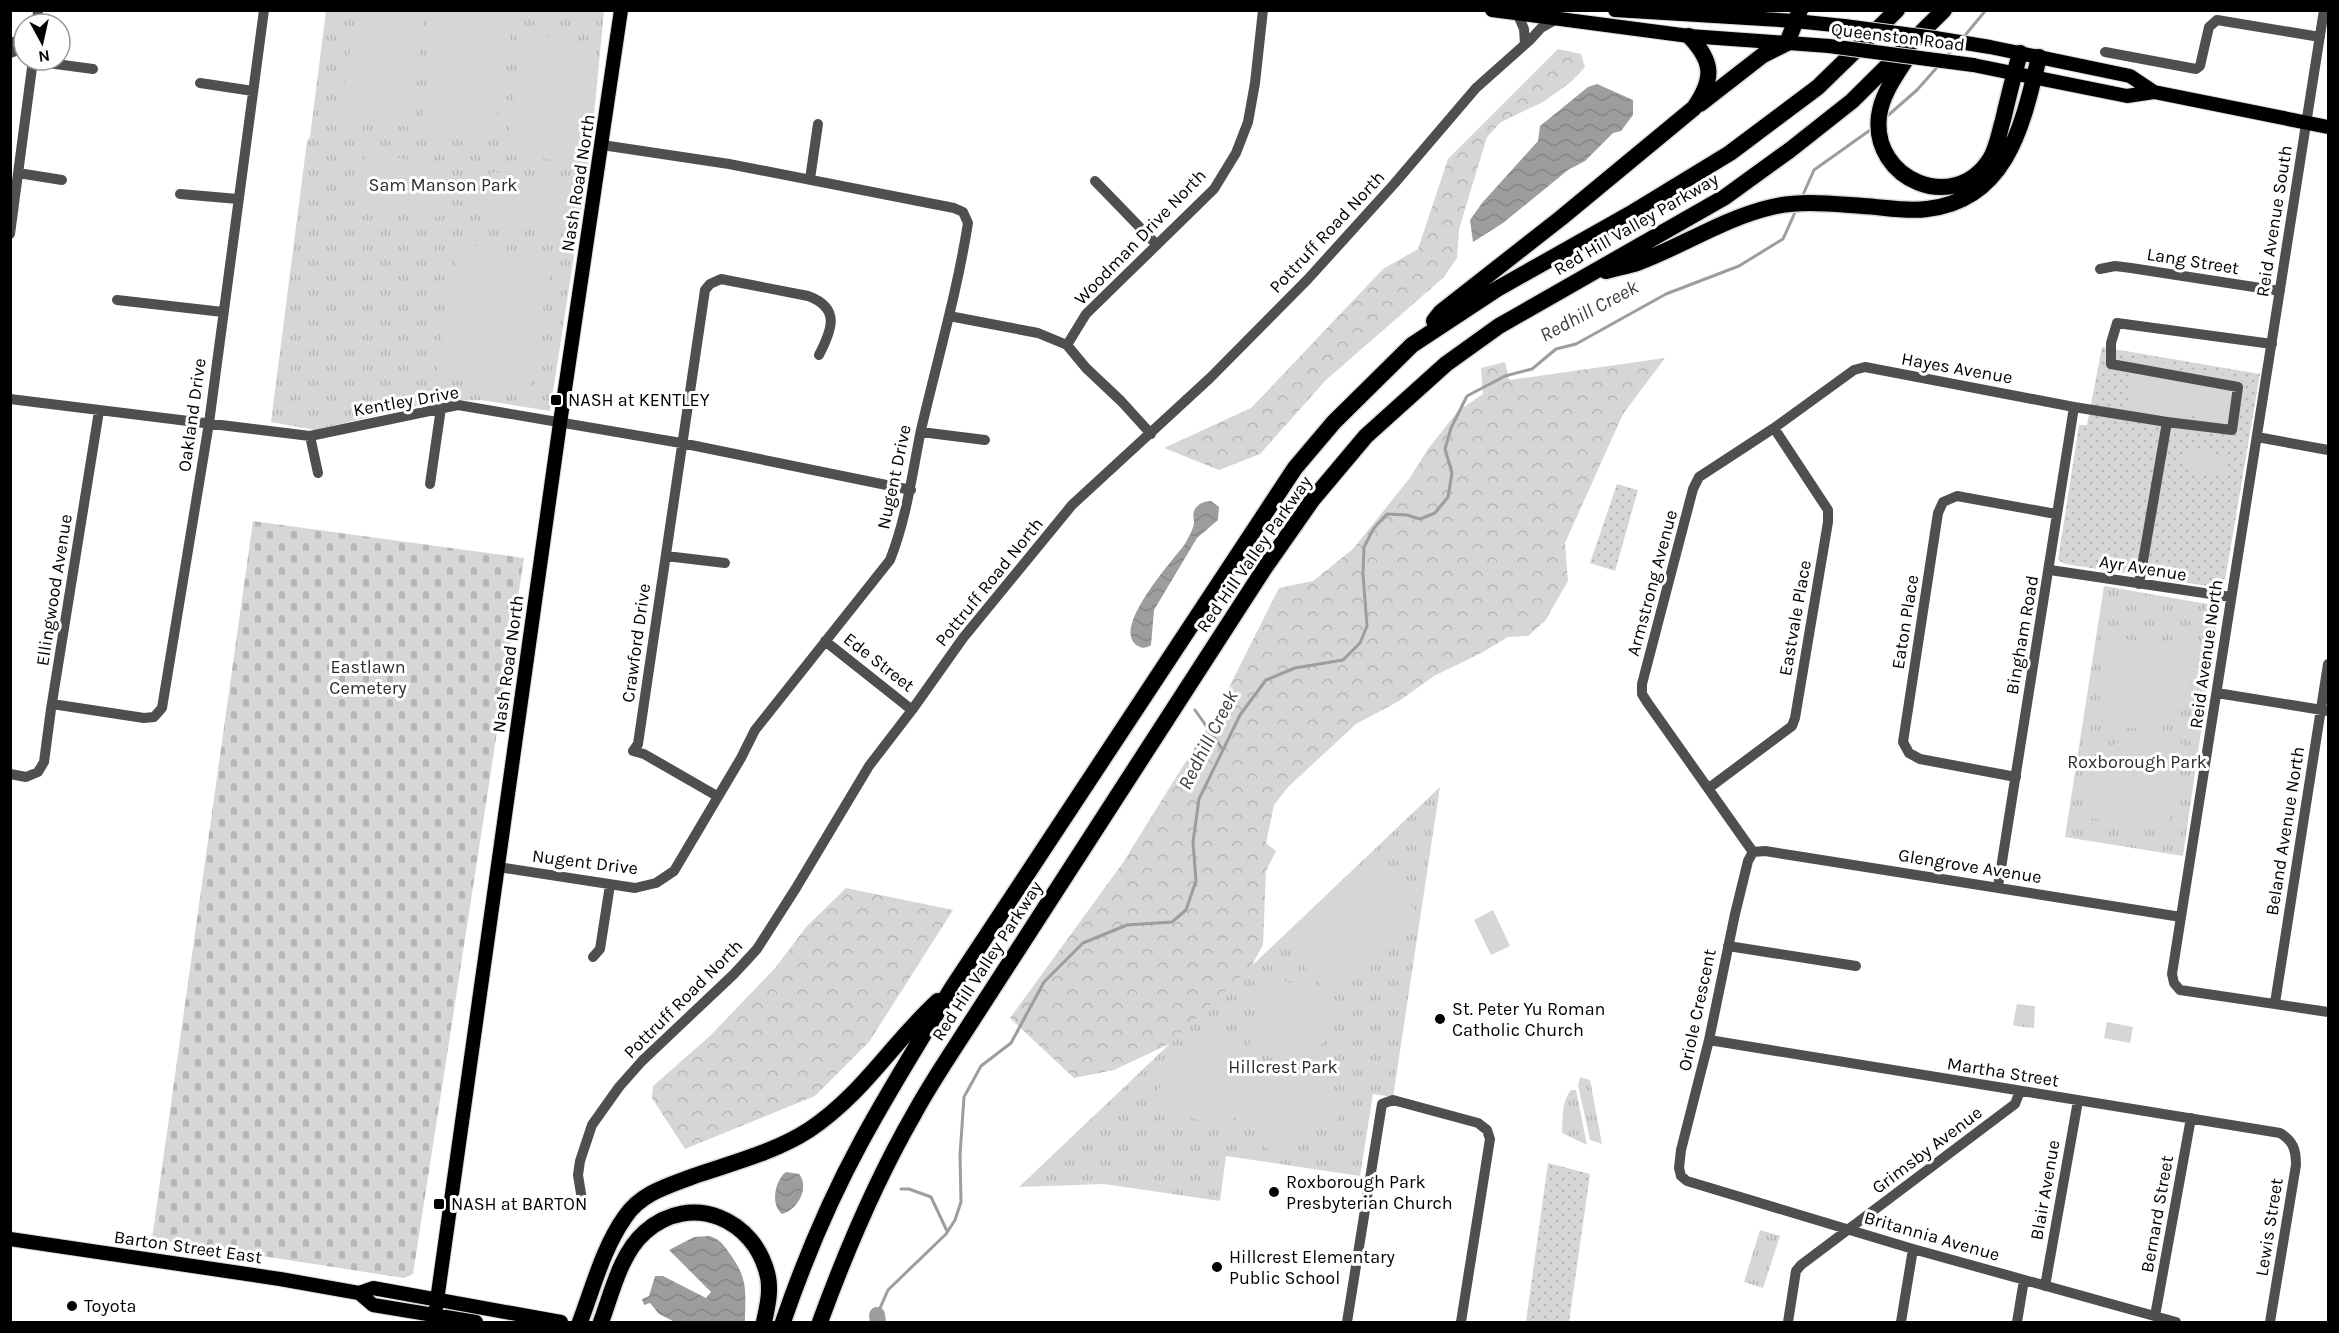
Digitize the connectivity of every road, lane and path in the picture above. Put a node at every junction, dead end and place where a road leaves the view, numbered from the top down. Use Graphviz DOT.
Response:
graph roads {
  1 [pos="264,10"];
  2 [pos="621,10"];
  3 [pos="1263,10"];
  4 [pos="1492,10"];
  5 [pos="1615,10"];
  6 [pos="1897,10"];
  7 [pos="1944,10"];
  8 [pos="2324,10"];
  9 [pos="1633,11"];
  10 [pos="1518,15"];
  11 [pos="1797,16"];
  12 [pos="1555,20"];
  13 [pos="1924,32"];
  14 [pos="1689,36"];
  15 [pos="2320,37"];
  16 [pos="1787,43"];
  17 [pos="1526,44"];
  18 [pos="2105,52"];
  19 [pos="2020,53"];
  20 [pos="2039,57"];
  21 [pos="72,66"];
  22 [pos="93,69"];
  23 [pos="31,72"];
  24 [pos="2015,73"];
  25 [pos="2034,78"];
  26 [pos="200,83"];
  27 [pos="253,90"];
  28 [pos="2154,92"];
  29 [pos="1694,108"];
  30 [pos="2306,122"];
  31 [pos="818,124"];
  32 [pos="2328,127"];
  33 [pos="602,145"];
  34 [pos="18,173"];
  35 [pos="810,179"];
  36 [pos="62,180"];
  37 [pos="1095,181"];
  38 [pos="180,194"];
  39 [pos="238,199"];
  40 [pos="10,234"];
  41 [pos="1156,245"];
  42 [pos="2100,269"];
  43 [pos="1585,276"];
  44 [pos="2280,291"];
  45 [pos="117,300"];
  46 [pos="223,312"];
  47 [pos="949,316"];
  48 [pos="2272,344"];
  49 [pos="1067,345"];
  50 [pos="1412,345"];
  51 [pos="819,355"];
  52 [pos="1854,370"];
  53 [pos="10,399"];
  54 [pos="2074,407"];
  55 [pos="441,408"];
  56 [pos="99,411"];
  57 [pos="2167,422"];
  58 [pos="209,423"];
  59 [pos="560,423"];
  60 [pos="1773,428"];
  61 [pos="921,432"];
  62 [pos="1151,434"];
  63 [pos="310,436"];
  64 [pos="2258,437"];
  65 [pos="985,440"];
  66 [pos="681,443"];
  67 [pos="2328,450"];
  68 [pos="318,473"];
  69 [pos="430,484"];
  70 [pos="911,490"];
  71 [pos="2056,514"];
  72 [pos="666,556"];
  73 [pos="725,563"];
  74 [pos="2050,570"];
  75 [pos="2139,584"];
  76 [pos="2230,597"];
  77 [pos="825,641"];
  78 [pos="2328,664"];
  79 [pos="2217,693"];
  80 [pos="52,704"];
  81 [pos="912,710"];
  82 [pos="2325,710"];
  83 [pos="10,774"];
  84 [pos="2016,777"];
  85 [pos="1709,788"];
  86 [pos="717,796"];
  87 [pos="1753,852"];
  88 [pos="498,867"];
  89 [pos="610,885"];
  90 [pos="1998,887"];
  91 [pos="2181,917"];
  92 [pos="1728,946"];
  93 [pos="593,957"];
  94 [pos="1856,966"];
  95 [pos="952,988"];
  96 [pos="2275,1003"];
  97 [pos="2328,1012"];
  98 [pos="1709,1040"];
  99 [pos="2020,1091"];
  100 [pos="2078,1101"];
  101 [pos="2191,1118"];
  102 [pos="2290,1139"];
  103 [pos="1681,1176"];
  104 [pos="583,1206"];
  105 [pos="1847,1230"];
  106 [pos="10,1239"];
  107 [pos="1913,1249"];
  108 [pos="2024,1280"];
  109 [pos="2045,1286"];
  110 [pos="359,1293"];
  111 [pos="437,1298"];
  112 [pos="2155,1316"];
  113 [pos="2132,1317"];
  114 [pos="434,1318"];
  115 [pos="476,1323"];
  116 [pos="561,1323"];
  117 [pos="580,1323"];
  118 [pos="601,1323"];
  119 [pos="764,1323"];
  120 [pos="783,1323"];
  121 [pos="820,1323"];
  122 [pos="1347,1323"];
  123 [pos="1461,1323"];
  124 [pos="1788,1323"];
  125 [pos="1901,1323"];
  126 [pos="2017,1323"];
  127 [pos="2176,1323"];
  128 [pos="2270,1323"];
  1 -- 27 [label="street, Oakland Drive"];
  2 -- 33 [label="main road, Nash Road North"];
  3 -- 41 [label="street, Woodman Drive North"];
  4 -- 10 [label="main road, Queenston Road"];
  5 -- 9 [label="main road, Queenston Road"];
  6 -- 50 [label="highway, Red Hill Valley Parkway"];
  7 -- 13 [label="highway, Red Hill Valley Parkway"];
  8 -- 15 [label="street, Reid Avenue South"];
  9 -- 11 [label="main road, Queenston Road"];
  10 -- 12 [label="main road, Queenston Road"];
  10 -- 17 [label="street"];
  11 -- 16 [label="highway"];
  11 -- 19 [label="main road, Queenston Road, bridge"];
  12 -- 14 [label="main road, Queenston Road"];
  12 -- 17 [label="street, Pottruff Road North"];
  13 -- 24 [label="highway"];
  13 -- 43 [label="highway, Red Hill Valley Parkway"];
  14 -- 16 [label="main road, Queenston Road"];
  14 -- 29 [label="highway"];
  15 -- 18 [label="street"];
  15 -- 30 [label="street, Reid Avenue South"];
  16 -- 24 [label="main road, Queenston Road, bridge"];
  16 -- 29 [label="highway"];
  17 -- 62 [label="street, Pottruff Road North"];
  19 -- 20 [label="main road, Queenston Road"];
  19 -- 24 [label="highway"];
  20 -- 25 [label="highway"];
  20 -- 28 [label="main road, Queenston Road"];
  21 -- 22 [label="street"];
  23 -- 34 [label="street"];
  24 -- 25 [label="main road, Queenston Road"];
  25 -- 28 [label="main road, Queenston Road"];
  25 -- 43 [label="highway"];
  26 -- 27 [label="street"];
  27 -- 39 [label="street, Oakland Drive"];
  28 -- 30 [label="main road, Queenston Road"];
  29 -- 50 [label="highway"];
  30 -- 32 [label="main road, Queenston Road"];
  30 -- 44 [label="street, Reid Avenue South"];
  31 -- 35 [label="street"];
  33 -- 35 [label="street, Nugent Drive"];
  33 -- 59 [label="main road, Nash Road North"];
  34 -- 36 [label="street"];
  34 -- 40 [label="street"];
  35 -- 47 [label="street, Nugent Drive"];
  37 -- 41 [label="street"];
  38 -- 39 [label="street"];
  39 -- 46 [label="street, Oakland Drive"];
  41 -- 49 [label="street, Woodman Drive North"];
  42 -- 44 [label="street, Lang Street"];
  43 -- 121 [label="highway, Red Hill Valley Parkway"];
  44 -- 48 [label="street, Reid Avenue South"];
  45 -- 46 [label="street"];
  46 -- 58 [label="street, Oakland Drive"];
  47 -- 49 [label="street"];
  47 -- 61 [label="street, Nugent Drive"];
  48 -- 57 [label="street"];
  48 -- 64 [label="street, Reid Avenue South"];
  49 -- 62 [label="street"];
  50 -- 95 [label="highway, Red Hill Valley Parkway"];
  51 -- 66 [label="street, Crawford Drive"];
  52 -- 54 [label="street, Hayes Avenue"];
  52 -- 60 [label="street, Armstrong Avenue"];
  53 -- 56 [label="street, Kentley Drive"];
  54 -- 57 [label="street"];
  54 -- 71 [label="street, Bingham Road"];
  55 -- 59 [label="street, Kentley Drive"];
  55 -- 63 [label="street, Kentley Drive"];
  55 -- 69 [label="street"];
  56 -- 58 [label="street, Kentley Drive"];
  56 -- 80 [label="street, Ellingwood Avenue"];
  57 -- 75 [label="street"];
  58 -- 63 [label="street, Kentley Drive"];
  58 -- 80 [label="street, Oakland Drive"];
  59 -- 66 [label="street, Kentley Drive"];
  59 -- 88 [label="main road, Nash Road North"];
  60 -- 85 [label="street, Eastvale Place"];
  60 -- 85 [label="street, Armstrong Avenue"];
  61 -- 65 [label="street"];
  61 -- 70 [label="street, Nugent Drive"];
  62 -- 81 [label="street, Pottruff Road North"];
  63 -- 68 [label="street"];
  64 -- 67 [label="street"];
  64 -- 76 [label="street, Reid Avenue North"];
  66 -- 70 [label="street, Kentley Drive"];
  66 -- 72 [label="street, Crawford Drive"];
  70 -- 77 [label="street, Nugent Drive"];
  71 -- 74 [label="street, Bingham Road"];
  71 -- 84 [label="street, Eaton Place"];
  72 -- 73 [label="street"];
  72 -- 86 [label="street, Crawford Drive"];
  74 -- 75 [label="street, Ayr Avenue"];
  74 -- 84 [label="street, Bingham Road"];
  75 -- 76 [label="street, Ayr Avenue"];
  76 -- 79 [label="street, Reid Avenue North"];
  77 -- 81 [label="street, Ede Street"];
  77 -- 86 [label="street, Nugent Drive"];
  78 -- 82 [label="street, Beland Avenue North"];
  79 -- 82 [label="street"];
  79 -- 91 [label="street, Reid Avenue North"];
  80 -- 83 [label="street, Ellingwood Avenue"];
  81 -- 104 [label="street, Pottruff Road North"];
  82 -- 96 [label="street, Beland Avenue North"];
  84 -- 90 [label="street, Bingham Road"];
  85 -- 87 [label="street, Armstrong Avenue"];
  86 -- 89 [label="street, Nugent Drive"];
  87 -- 90 [label="street, Glengrove Avenue"];
  87 -- 92 [label="street, Oriole Crescent"];
  88 -- 89 [label="street, Nugent Drive"];
  88 -- 111 [label="main road, Nash Road North"];
  89 -- 93 [label="street"];
  90 -- 91 [label="street, Glengrove Avenue"];
  91 -- 96 [label="street, Reid Avenue North"];
  92 -- 94 [label="street"];
  92 -- 98 [label="street, Oriole Crescent"];
  95 -- 117 [label="highway"];
  95 -- 120 [label="highway, Red Hill Valley Parkway"];
  96 -- 97 [label="street"];
  98 -- 99 [label="street, Martha Street"];
  98 -- 103 [label="street, Oriole Crescent"];
  99 -- 100 [label="street, Martha Street"];
  99 -- 105 [label="street, Grimsby Avenue"];
  100 -- 101 [label="street, Martha Street"];
  100 -- 109 [label="street, Blair Avenue"];
  101 -- 102 [label="street, Martha Street"];
  101 -- 112 [label="street, Bernard Street"];
  102 -- 128 [label="street, Lewis Street"];
  103 -- 105 [label="street, Britannia Avenue"];
  105 -- 107 [label="street, Britannia Avenue"];
  105 -- 124 [label="street, Grimsby Avenue"];
  106 -- 110 [label="main road, Barton Street East"];
  107 -- 108 [label="street, Britannia Avenue"];
  107 -- 125 [label="street"];
  108 -- 109 [label="street, Britannia Avenue"];
  108 -- 126 [label="street"];
  109 -- 113 [label="street, Britannia Avenue"];
  110 -- 111 [label="main road, Barton Street East"];
  110 -- 114 [label="main road, Barton Street East"];
  111 -- 114 [label="main road, Nash Road North"];
  111 -- 116 [label="main road, Barton Street East"];
  112 -- 113 [label="street, Britannia Avenue"];
  112 -- 127 [label="street, Britannia Avenue"];
  114 -- 115 [label="main road, Barton Street East"];
  118 -- 119 [label="highway"];
  122 -- 123 [label="street"];
}
